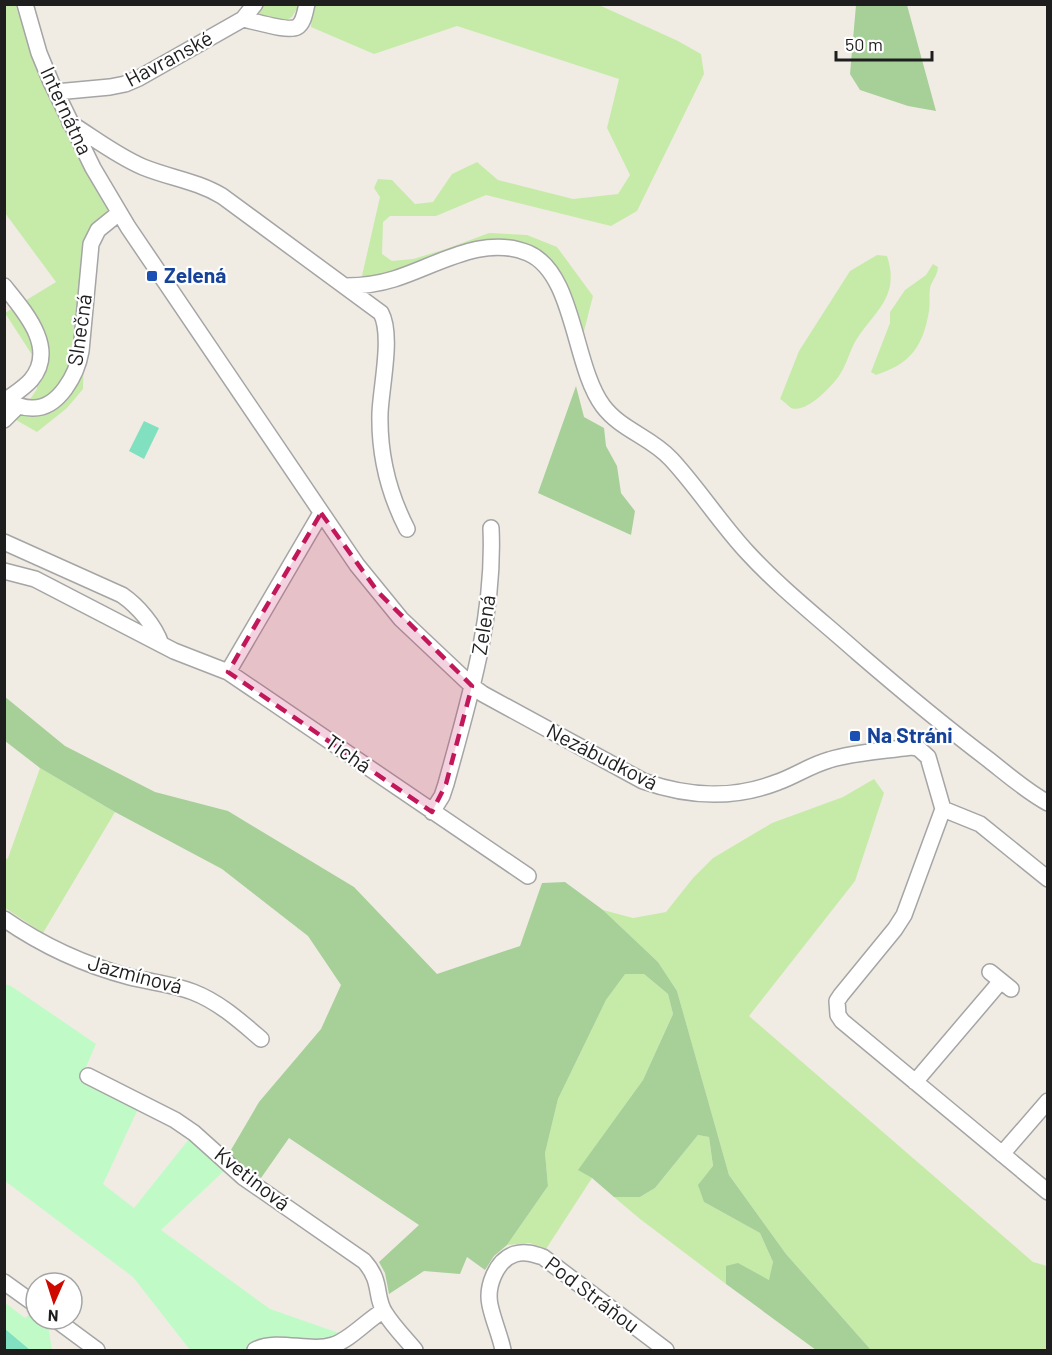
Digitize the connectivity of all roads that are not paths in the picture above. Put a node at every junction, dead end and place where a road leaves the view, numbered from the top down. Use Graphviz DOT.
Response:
graph roads {
  1 [pos="25,4"];
  2 [pos="255,4"];
  3 [pos="307,4"];
  4 [pos="243,19"];
  5 [pos="56,92"];
  6 [pos="70,123"];
  7 [pos="120,213"];
  8 [pos="4,286"];
  9 [pos="346,286"];
  10 [pos="9,402"];
  11 [pos="4,420"];
  12 [pos="321,513"];
  13 [pos="491,528"];
  14 [pos="407,529"];
  15 [pos="4,542"];
  16 [pos="4,571"];
  17 [pos="161,644"];
  18 [pos="228,672"];
  19 [pos="472,686"];
  20 [pos="1047,803"];
  21 [pos="943,809"];
  22 [pos="432,812"];
  23 [pos="528,876"];
  24 [pos="1047,879"];
  25 [pos="4,919"];
  26 [pos="1001,981"];
  27 [pos="261,1039"];
  28 [pos="88,1076"];
  29 [pos="915,1082"];
  30 [pos="1047,1101"];
  31 [pos="1002,1155"];
  32 [pos="1047,1192"];
  33 [pos="4,1282"];
  34 [pos="24,1296"];
  35 [pos="383,1311"];
  36 [pos="71,1331"];
  37 [pos="97,1350"];
  38 [pos="255,1350"];
  39 [pos="415,1350"];
  40 [pos="503,1350"];
  41 [pos="666,1350"];
  1 -- 5 [label="street, Internátna"];
  2 -- 4 [label="street, Havranské"];
  3 -- 4 [label="street"];
  4 -- 5 [label="street, Havranské"];
  5 -- 6 [label="street, Internátna"];
  6 -- 7 [label="street, Internátna"];
  6 -- 9 [label="street"];
  7 -- 10 [label="street, Slnečná"];
  7 -- 12 [label="street, Zelená"];
  8 -- 10 [label="street, Slnečná"];
  9 -- 14 [label="street"];
  9 -- 20 [label="street"];
  10 -- 11 [label="street"];
  12 -- 18 [label="street"];
  12 -- 19 [label="street, Zelená"];
  13 -- 19 [label="street, Zelená"];
  15 -- 17 [label="street"];
  16 -- 17 [label="street, Tichá"];
  17 -- 18 [label="street, Tichá"];
  18 -- 22 [label="street, Tichá"];
  19 -- 21 [label="street, Nezábudková"];
  19 -- 22 [label="street, Zelená"];
  21 -- 24 [label="street"];
  21 -- 29 [label="street"];
  22 -- 23 [label="street, Tichá"];
  25 -- 27 [label="street, Jazmínová"];
  26 -- 29 [label="street"];
  28 -- 35 [label="street, Kvetinová"];
  29 -- 31 [label="street"];
  30 -- 31 [label="street"];
  31 -- 32 [label="street"];
  33 -- 34 [label="street"];
  35 -- 38 [label="street"];
  35 -- 39 [label="street, Kvetinová"];
  36 -- 37 [label="street"];
  40 -- 41 [label="street, Pod Stráňou"];
}
